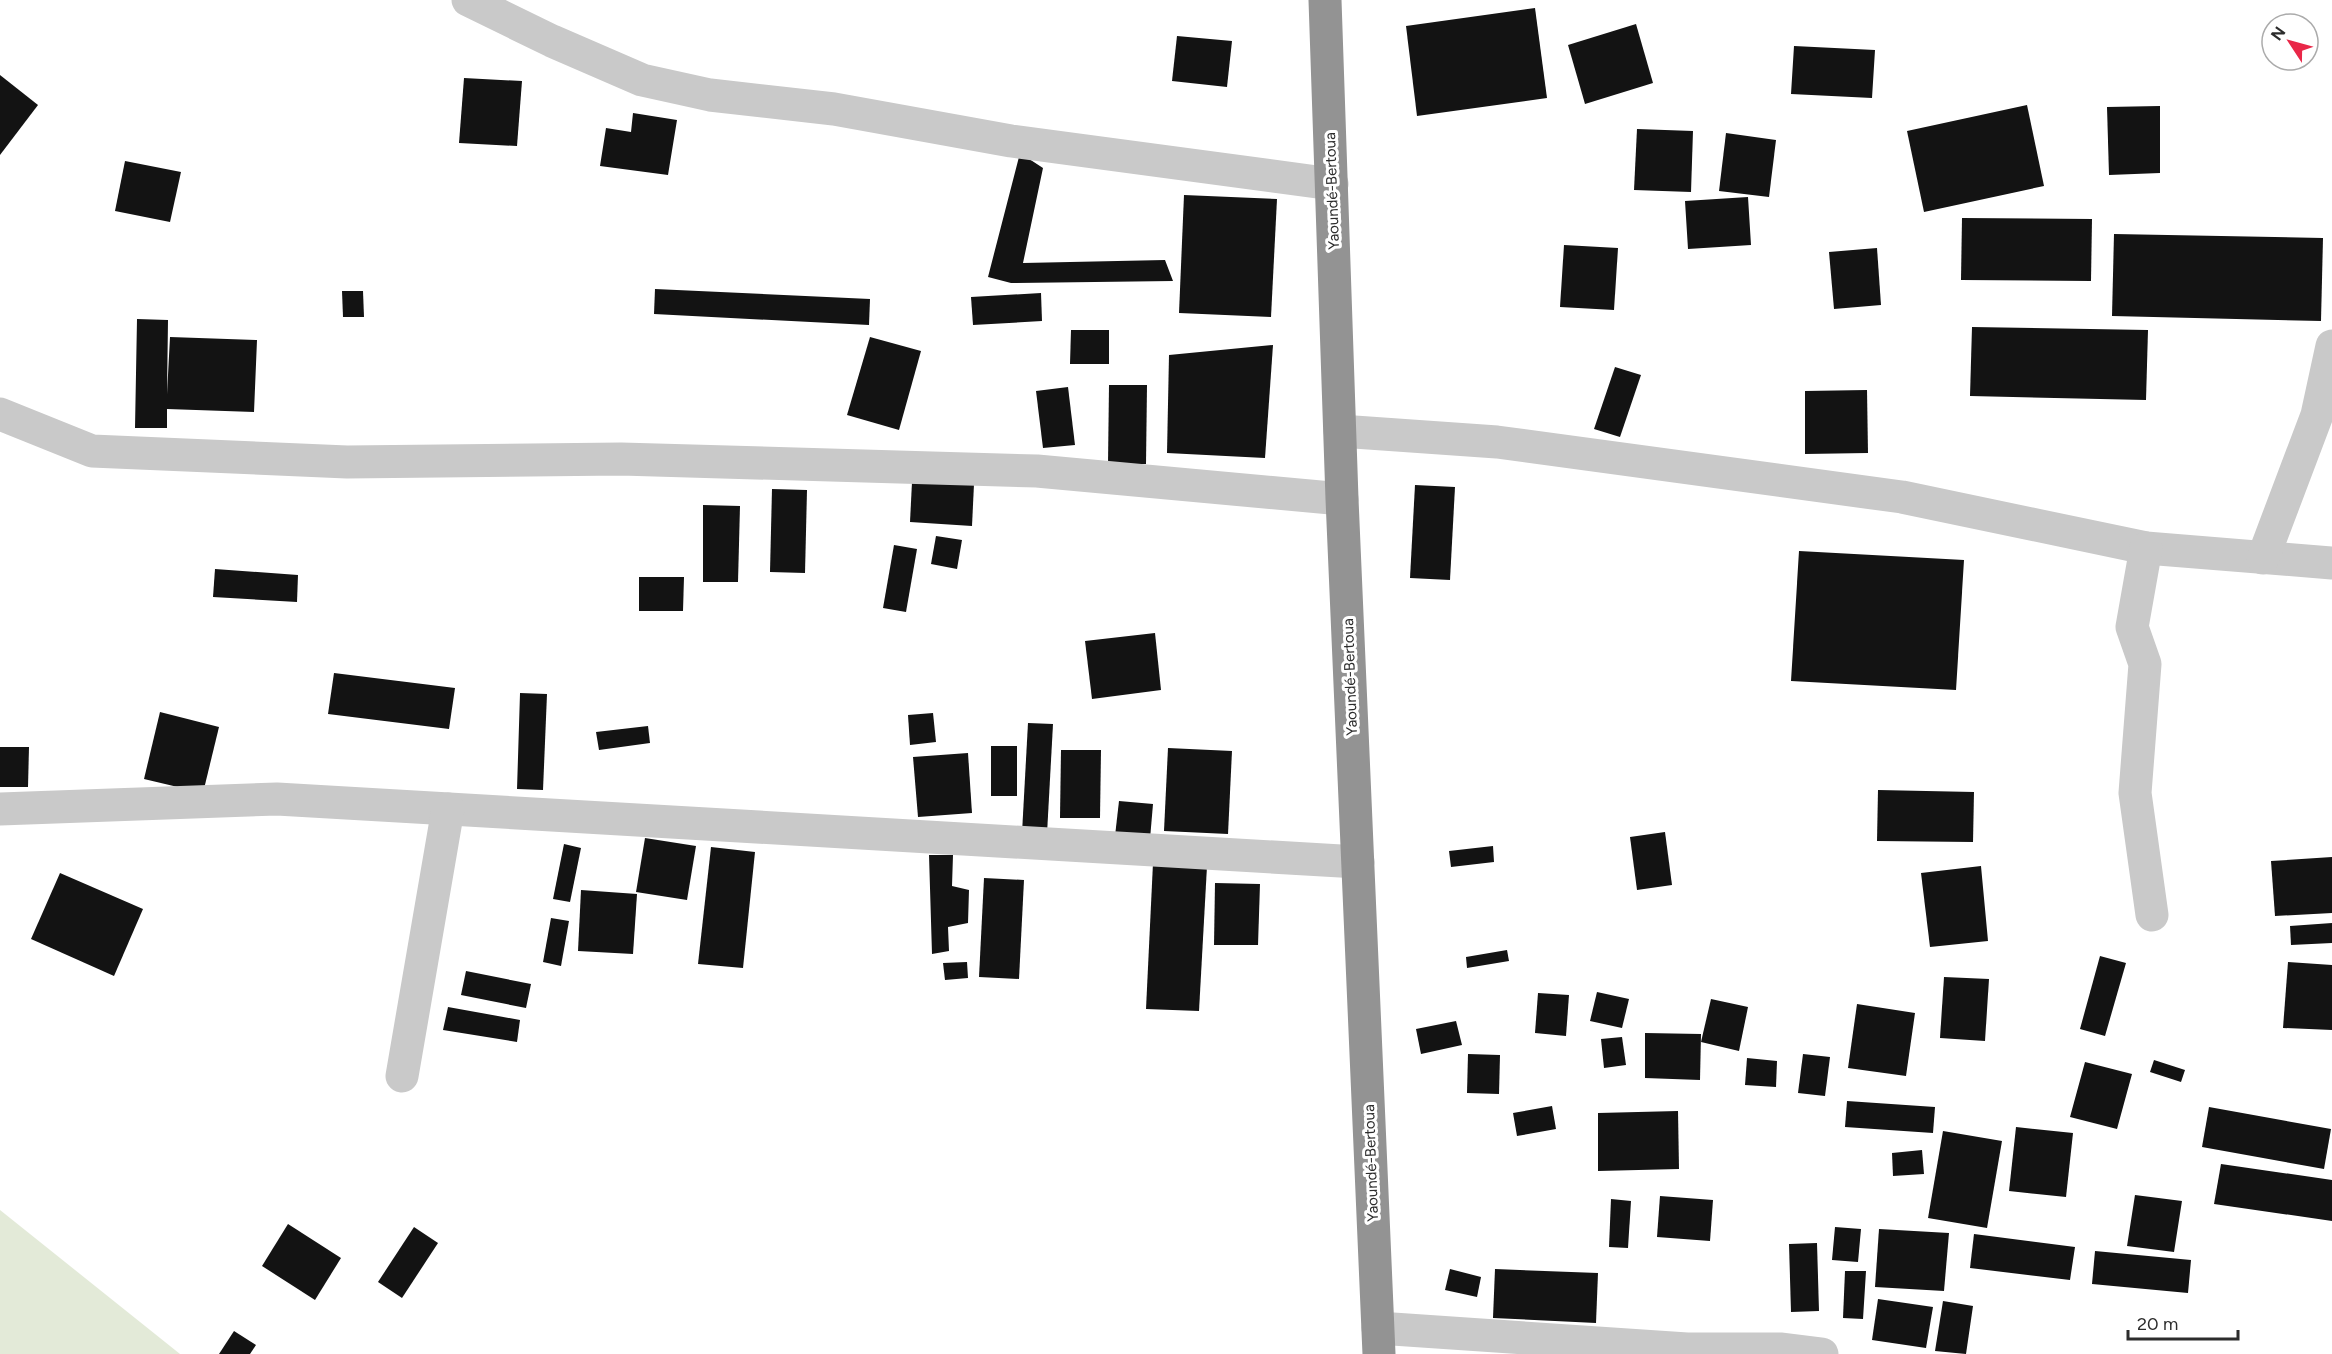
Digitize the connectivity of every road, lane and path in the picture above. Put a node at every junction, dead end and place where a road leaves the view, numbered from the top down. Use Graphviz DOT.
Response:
graph roads {
  1 [pos="468,0"];
  2 [pos="1325,0"];
  3 [pos="1332,184"];
  4 [pos="2332,346"];
  5 [pos="0,414"];
  6 [pos="1340,431"];
  7 [pos="1342,500"];
  8 [pos="2146,548"];
  9 [pos="2263,558"];
  10 [pos="2332,563"];
  11 [pos="0,808"];
  12 [pos="448,809"];
  13 [pos="1358,862"];
  14 [pos="2152,915"];
  15 [pos="402,1076"];
  16 [pos="1378,1341"];
  17 [pos="1822,1354"];
  1 -- 3 [label="street"];
  2 -- 3 [label="highway, Yaoundé-Bertoua"];
  3 -- 6 [label="highway, Yaoundé-Bertoua"];
  4 -- 9 [label="street"];
  5 -- 7 [label="street"];
  6 -- 7 [label="highway, Yaoundé-Bertoua"];
  6 -- 8 [label="street"];
  7 -- 13 [label="highway, Yaoundé-Bertoua"];
  8 -- 9 [label="street"];
  8 -- 14 [label="street"];
  9 -- 10 [label="street"];
  11 -- 12 [label="street"];
  12 -- 13 [label="street"];
  12 -- 15 [label="street"];
  13 -- 16 [label="highway, Yaoundé-Bertoua"];
  16 -- 17 [label="street"];
}
